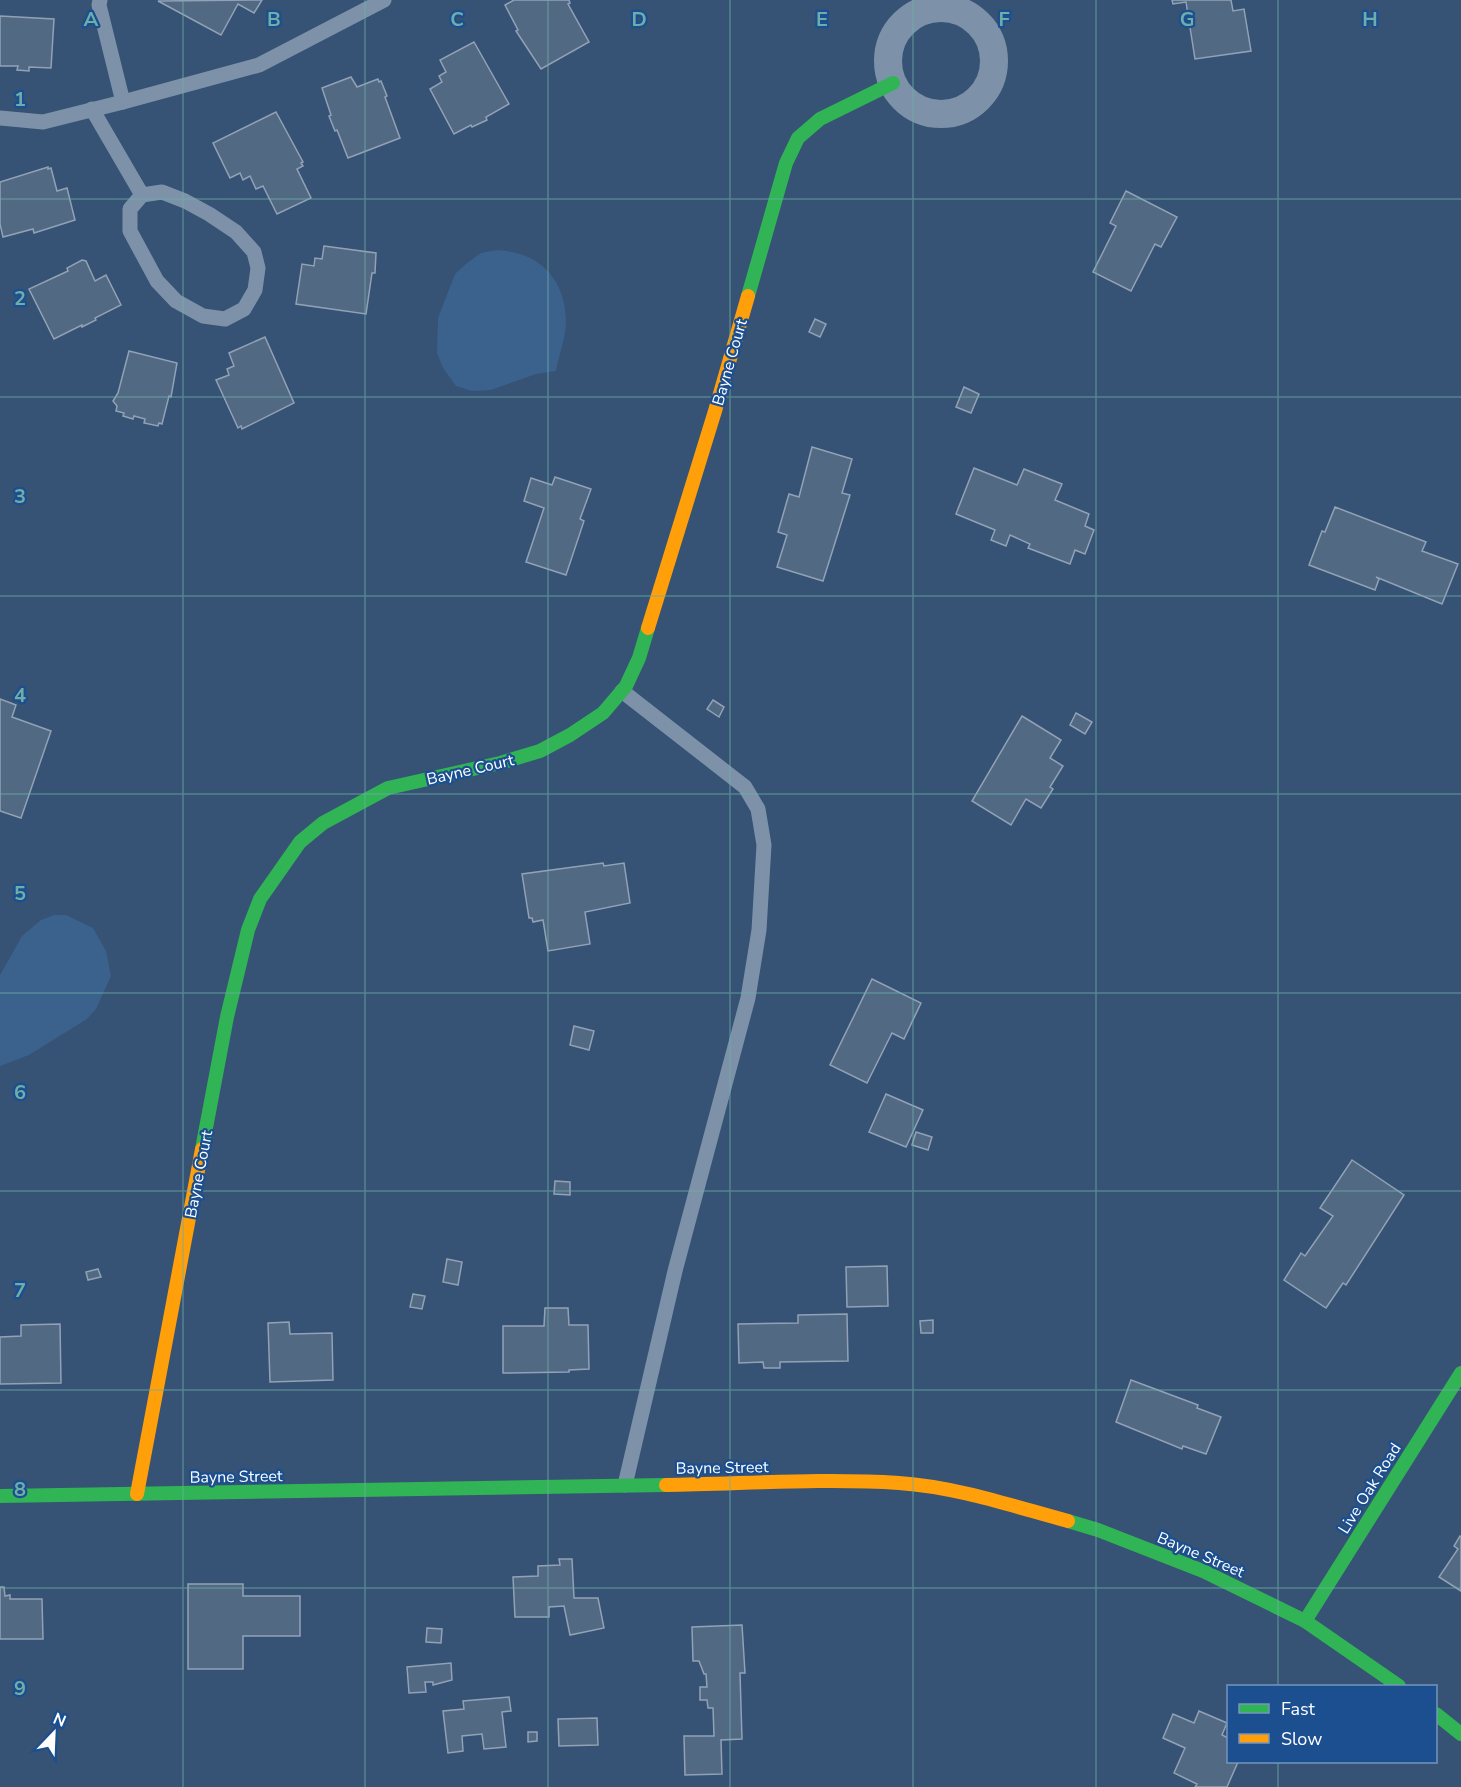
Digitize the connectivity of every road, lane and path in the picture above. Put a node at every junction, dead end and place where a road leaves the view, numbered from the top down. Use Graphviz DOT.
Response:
graph roads {
  1 [pos="100,0"];
  2 [pos="384,0"];
  3 [pos="893,83"];
  4 [pos="123,102"];
  5 [pos="92,110"];
  6 [pos="0,118"];
  7 [pos="142,195"];
  8 [pos="622,691"];
  9 [pos="1461,1373"];
  10 [pos="625,1485"];
  11 [pos="138,1494"];
  12 [pos="0,1496"];
  13 [pos="1305,1621"];
  14 [pos="1398,1685"];
  15 [pos="1437,1715"];
  16 [pos="1461,1734"];
  1 -- 4 [label="lane"];
  2 -- 4 [label="lane"];
  3 -- 8 [label="street, Bayne Court"];
  4 -- 5 [label="lane"];
  5 -- 6 [label="lane"];
  5 -- 7 [label="lane"];
  7 -- 7 [label="lane"];
  8 -- 10 [label="lane"];
  8 -- 11 [label="street, Bayne Court"];
  9 -- 13 [label="street, Live Oak Road"];
  10 -- 11 [label="street, Bayne Street"];
  10 -- 13 [label="street, Bayne Street"];
  11 -- 12 [label="street, Bayne Street"];
  13 -- 14 [label="street, Bayne Street"];
  15 -- 16 [label="street"];
}
